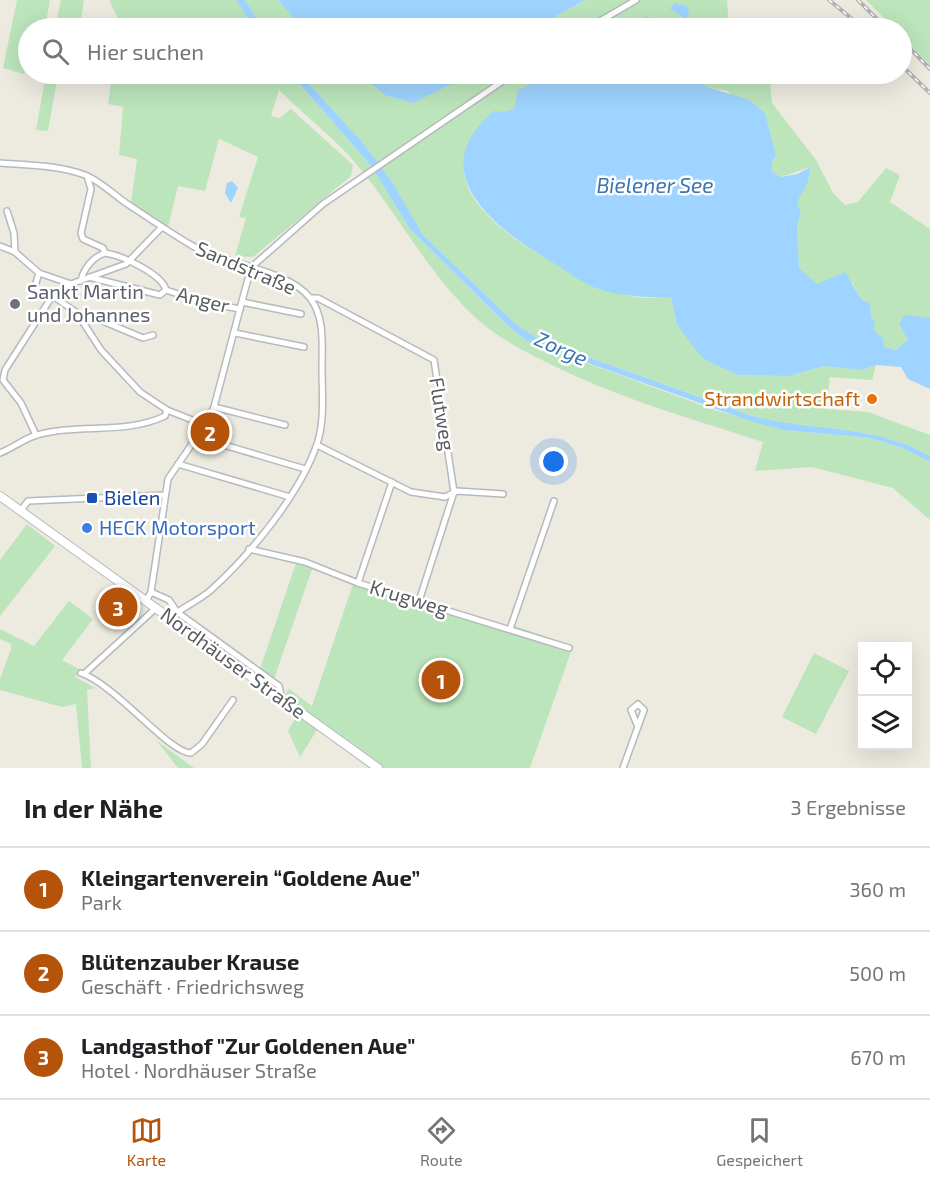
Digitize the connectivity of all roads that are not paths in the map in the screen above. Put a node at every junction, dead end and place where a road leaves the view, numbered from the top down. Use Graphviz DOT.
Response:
graph roads {
  1 [pos="636,0"];
  2 [pos="605,18"];
  3 [pos="498,84"];
  4 [pos="0,163"];
  5 [pos="87,176"];
  6 [pos="7,211"];
  7 [pos="162,227"];
  8 [pos="0,246"];
  9 [pos="15,252"];
  10 [pos="105,253"];
  11 [pos="132,261"];
  12 [pos="253,267"];
  13 [pos="39,273"];
  14 [pos="89,277"];
  15 [pos="81,280"];
  16 [pos="71,284"];
  17 [pos="166,290"];
  18 [pos="53,298"];
  19 [pos="311,298"];
  20 [pos="242,302"];
  21 [pos="240,309"];
  22 [pos="301,314"];
  23 [pos="83,320"];
  24 [pos="235,333"];
  25 [pos="153,335"];
  26 [pos="304,348"];
  27 [pos="214,407"];
  28 [pos="167,410"];
  29 [pos="285,424"];
  30 [pos="205,425"];
  31 [pos="36,435"];
  32 [pos="197,436"];
  33 [pos="316,445"];
  34 [pos="0,453"];
  35 [pos="178,464"];
  36 [pos="305,469"];
  37 [pos="392,482"];
  38 [pos="454,492"];
  39 [pos="165,495"];
  40 [pos="503,495"];
  41 [pos="0,496"];
  42 [pos="290,497"];
  43 [pos="554,501"];
  44 [pos="22,509"];
  45 [pos="249,549"];
  46 [pos="358,583"];
  47 [pos="151,592"];
  48 [pos="146,601"];
  49 [pos="419,601"];
  50 [pos="156,608"];
  51 [pos="173,615"];
  52 [pos="510,629"];
  53 [pos="569,648"];
  54 [pos="233,700"];
  55 [pos="638,727"];
  56 [pos="378,768"];
  57 [pos="623,768"];
  1 -- 2 [label="street"];
  3 -- 12 [label="street"];
  4 -- 5 [label="street, Sandstraße"];
  5 -- 7 [label="street, Sandstraße"];
  5 -- 10 [label="street, Anger"];
  6 -- 9 [label="street"];
  7 -- 11 [label="street"];
  7 -- 12 [label="street, Sandstraße"];
  8 -- 9 [label="street"];
  9 -- 13 [label="street"];
  10 -- 11 [label="street, Anger"];
  10 -- 15 [label="street"];
  11 -- 14 [label="street"];
  11 -- 17 [label="street, Anger"];
  12 -- 19 [label="street, Sandstraße"];
  12 -- 20 [label="street"];
  13 -- 16 [label="street"];
  13 -- 18 [label="street"];
  14 -- 15 [label="street"];
  14 -- 17 [label="street, Anger"];
  15 -- 16 [label="street"];
  16 -- 18 [label="street"];
  17 -- 21 [label="street, Anger"];
  18 -- 23 [label="street"];
  18 -- 31 [label="street"];
  19 -- 33 [label="street, Sandstraße"];
  19 -- 38 [label="street, Flutweg"];
  20 -- 21 [label="street"];
  20 -- 22 [label="street"];
  21 -- 24 [label="street"];
  23 -- 25 [label="street"];
  23 -- 28 [label="street"];
  24 -- 26 [label="street"];
  24 -- 27 [label="street"];
  27 -- 29 [label="street"];
  27 -- 30 [label="street"];
  28 -- 30 [label="street"];
  28 -- 31 [label="street"];
  30 -- 32 [label="street"];
  31 -- 34 [label="street"];
  32 -- 35 [label="street"];
  32 -- 36 [label="street"];
  33 -- 36 [label="street, Sandstraße"];
  33 -- 37 [label="street"];
  35 -- 39 [label="street"];
  35 -- 42 [label="street"];
  36 -- 42 [label="street, Sandstraße"];
  37 -- 38 [label="street"];
  37 -- 46 [label="street"];
  38 -- 40 [label="street"];
  38 -- 49 [label="street, Flutweg"];
  39 -- 44 [label="street"];
  39 -- 47 [label="street"];
  41 -- 44 [label="main road, Nordhäuser Straße"];
  42 -- 45 [label="street, Sandstraße"];
  43 -- 52 [label="street"];
  44 -- 48 [label="main road, Nordhäuser Straße"];
  45 -- 46 [label="street, Krugweg"];
  45 -- 51 [label="street, Sandstraße"];
  46 -- 49 [label="street, Krugweg"];
  47 -- 48 [label="street"];
  47 -- 51 [label="street"];
  48 -- 50 [label="main road, Nordhäuser Straße"];
  49 -- 52 [label="street, Krugweg"];
  50 -- 51 [label="main road, Nordhäuser Straße"];
  50 -- 54 [label="street"];
  51 -- 56 [label="main road, Nordhäuser Straße"];
  52 -- 53 [label="street, Krugweg"];
  55 -- 57 [label="street"];
}
